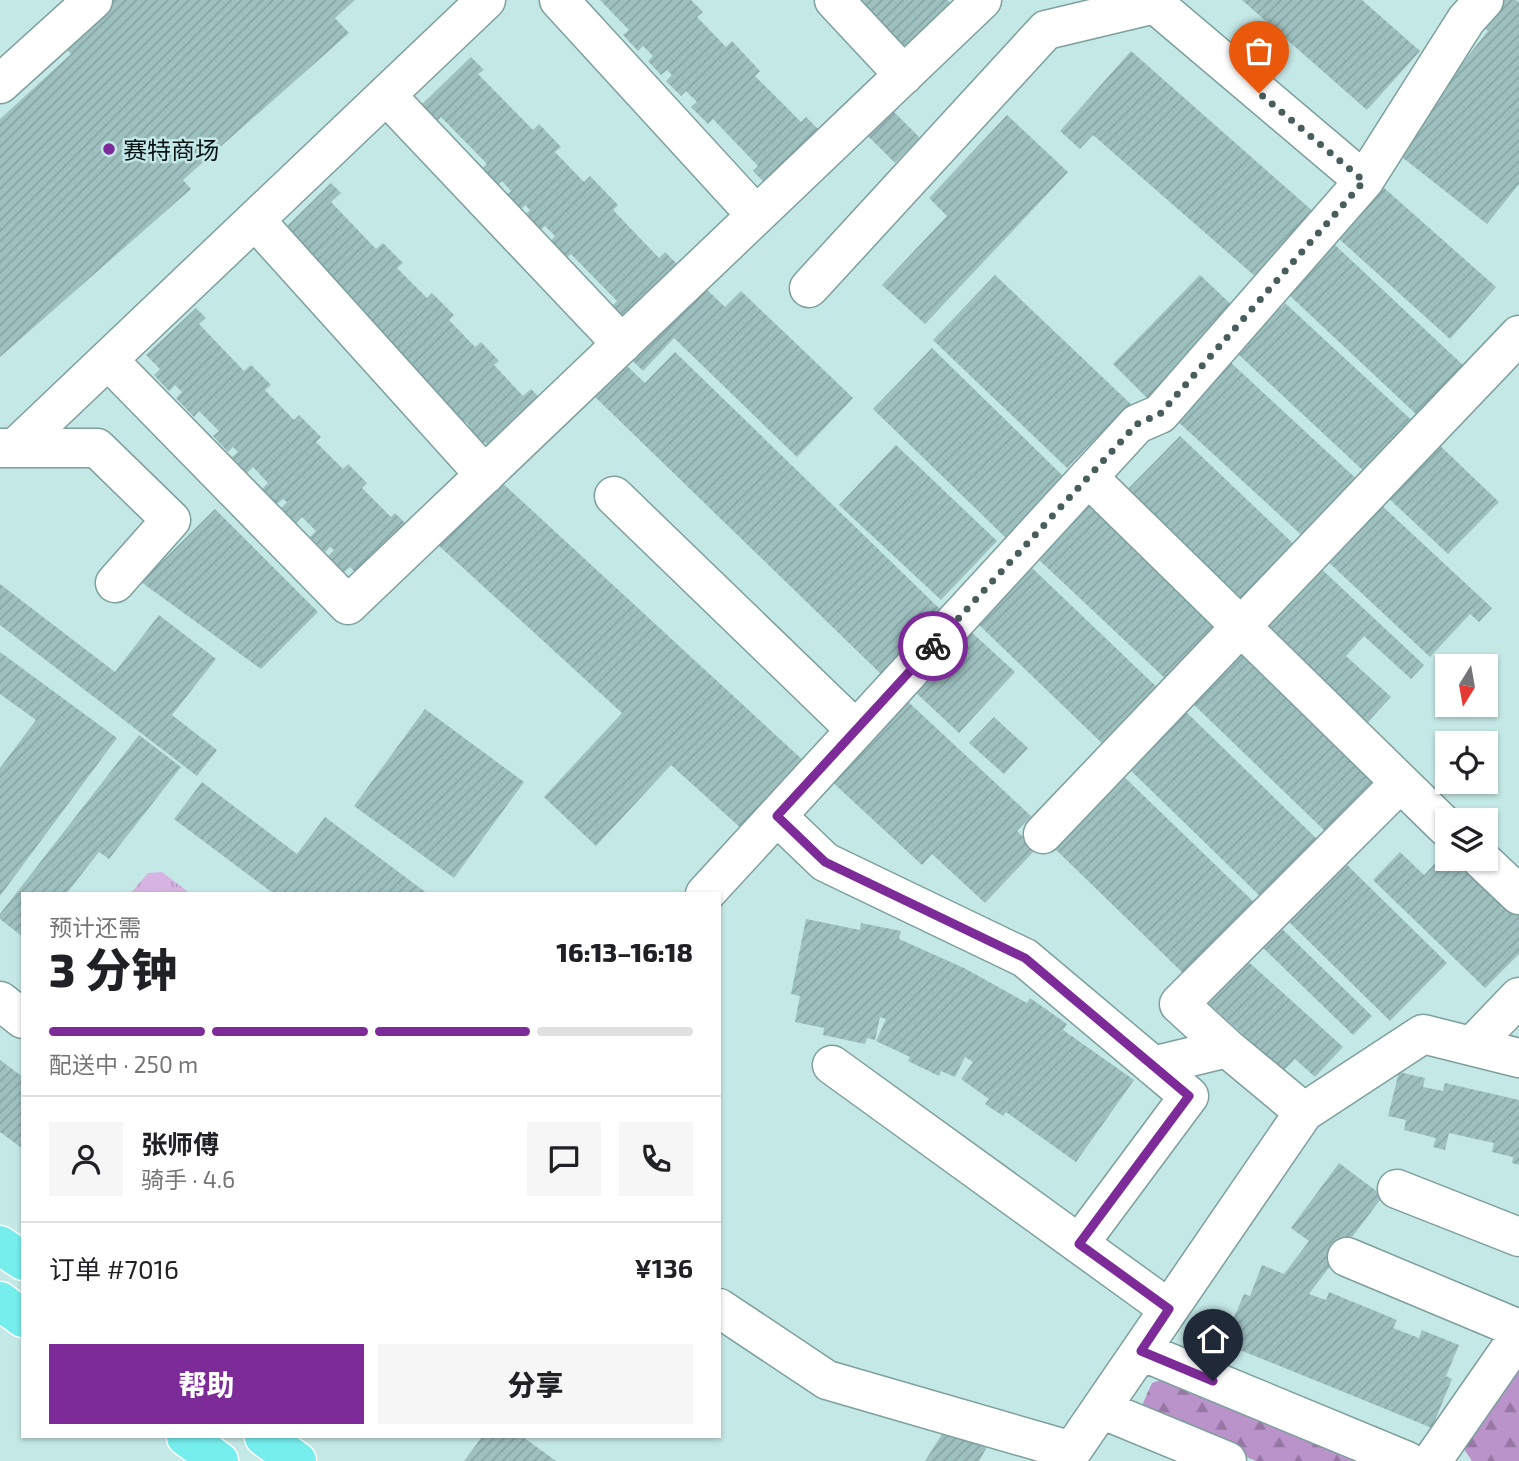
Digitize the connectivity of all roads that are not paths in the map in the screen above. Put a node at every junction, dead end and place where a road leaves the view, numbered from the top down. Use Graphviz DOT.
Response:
graph roads {
  1 [pos="93,0"];
  2 [pos="485,0"];
  3 [pos="559,0"];
  4 [pos="834,0"];
  5 [pos="982,0"];
  6 [pos="1484,0"];
  7 [pos="904,75"];
  8 [pos="0,84"];
  9 [pos="386,94"];
  10 [pos="1364,181"];
  11 [pos="756,215"];
  12 [pos="255,220"];
  13 [pos="809,288"];
  14 [pos="1519,335"];
  15 [pos="622,344"];
  16 [pos="108,360"];
  17 [pos="8,448"];
  18 [pos="485,475"];
  19 [pos="1088,477"];
  20 [pos="614,496"];
  21 [pos="115,583"];
  22 [pos="1240,626"];
  23 [pos="856,730"];
  24 [pos="1400,783"];
  25 [pos="777,816"];
  26 [pos="1435,817"];
  27 [pos="1043,834"];
  28 [pos="1494,871"];
  29 [pos="707,892"];
  30 [pos="1519,895"];
  31 [pos="1519,997"];
  32 [pos="0,1002"];
  33 [pos="21,1017"];
  34 [pos="1472,1046"];
  35 [pos="1227,1048"];
  36 [pos="1519,1058"];
  37 [pos="832,1065"];
  38 [pos="1153,1066"];
  39 [pos="1304,1112"];
  40 [pos="1397,1189"];
  41 [pos="1519,1237"];
  42 [pos="1079,1244"];
  43 [pos="0,1245"];
  44 [pos="1347,1257"];
  45 [pos="21,1260"];
  46 [pos="0,1301"];
  47 [pos="721,1309"];
  48 [pos="1169,1309"];
  49 [pos="21,1317"];
  50 [pos="1519,1329"];
  51 [pos="1519,1336"];
  52 [pos="1141,1351"];
  53 [pos="1101,1409"];
  54 [pos="187,1438"];
  55 [pos="265,1438"];
  56 [pos="1069,1456"];
  57 [pos="219,1461"];
  58 [pos="297,1461"];
  59 [pos="1227,1461"];
  60 [pos="1407,1461"];
  61 [pos="1432,1461"];
  1 -- 8 [label="lane"];
  2 -- 9 [label="lane"];
  3 -- 11 [label="lane"];
  4 -- 7 [label="lane"];
  5 -- 7 [label="lane"];
  6 -- 10 [label="lane"];
  7 -- 11 [label="lane"];
  9 -- 12 [label="lane"];
  9 -- 15 [label="lane"];
  10 -- 13 [label="lane"];
  10 -- 19 [label="lane"];
  11 -- 15 [label="lane"];
  12 -- 16 [label="lane"];
  12 -- 18 [label="lane"];
  14 -- 22 [label="lane"];
  15 -- 18 [label="lane"];
  16 -- 17 [label="lane"];
  16 -- 18 [label="lane"];
  17 -- 21 [label="lane"];
  19 -- 22 [label="lane"];
  19 -- 23 [label="lane"];
  20 -- 23 [label="lane"];
  22 -- 24 [label="lane"];
  22 -- 27 [label="lane"];
  23 -- 25 [label="lane"];
  24 -- 26 [label="lane"];
  24 -- 35 [label="lane"];
  25 -- 29 [label="lane"];
  25 -- 38 [label="lane"];
  28 -- 30 [label="lane"];
  31 -- 34 [label="lane"];
  32 -- 33 [label="lane"];
  34 -- 36 [label="lane"];
  34 -- 39 [label="lane"];
  35 -- 38 [label="lane"];
  35 -- 39 [label="lane"];
  37 -- 42 [label="lane"];
  38 -- 42 [label="lane"];
  39 -- 48 [label="lane"];
  40 -- 41 [label="lane"];
  42 -- 48 [label="lane"];
  43 -- 45 [label="main road"];
  44 -- 50 [label="lane"];
  46 -- 49 [label="main road"];
  47 -- 56 [label="lane"];
  48 -- 52 [label="lane"];
  51 -- 61 [label="lane"];
  52 -- 53 [label="lane"];
  52 -- 60 [label="lane"];
  53 -- 56 [label="lane"];
  53 -- 59 [label="lane"];
  54 -- 57 [label="main road"];
  55 -- 58 [label="main road"];
}
